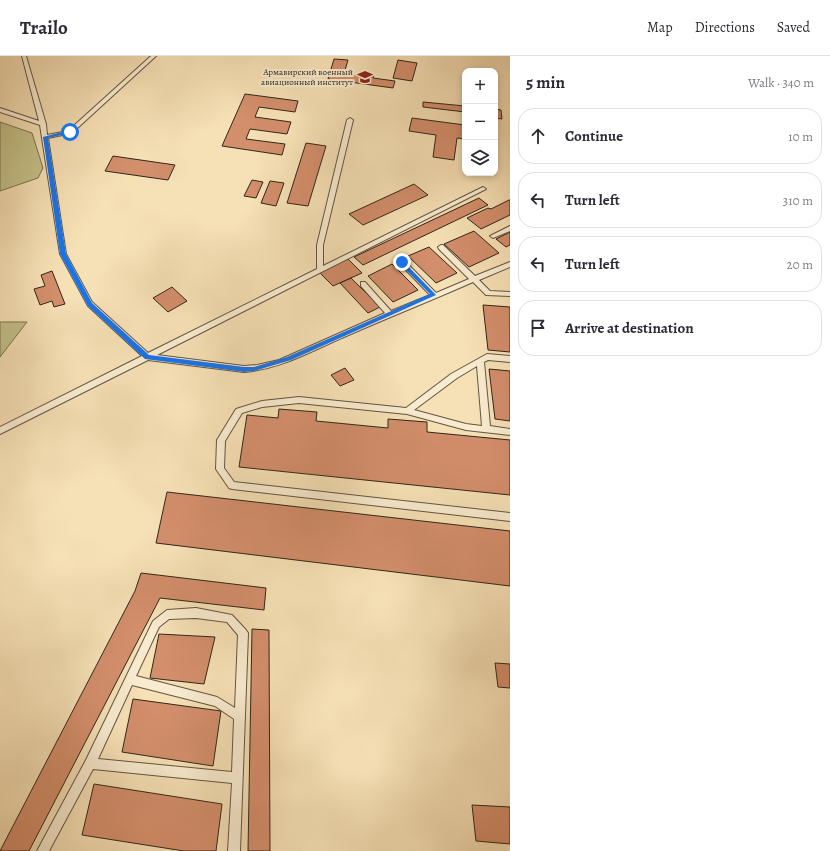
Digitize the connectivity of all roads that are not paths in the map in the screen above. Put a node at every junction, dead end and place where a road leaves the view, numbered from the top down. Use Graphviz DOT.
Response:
graph roads {
  1 [pos="24,56"];
  2 [pos="154,56"];
  3 [pos="0,110"];
  4 [pos="350,120"];
  5 [pos="43,124"];
  6 [pos="45,137"];
  7 [pos="483,189"];
  8 [pos="510,228"];
  9 [pos="493,236"];
  10 [pos="440,247"];
  11 [pos="402,262"];
  12 [pos="510,264"];
  13 [pos="320,270"];
  14 [pos="475,279"];
  15 [pos="363,284"];
  16 [pos="510,294"];
  17 [pos="434,295"];
  18 [pos="390,314"];
  19 [pos="147,357"];
  20 [pos="510,360"];
  21 [pos="480,362"];
  22 [pos="407,411"];
  23 [pos="486,429"];
  24 [pos="0,432"];
  25 [pos="510,432"];
  26 [pos="510,517"];
  27 [pos="131,680"];
  28 [pos="240,716"];
  29 [pos="90,764"];
  30 [pos="236,778"];
  31 [pos="43,851"];
  32 [pos="234,851"];
  1 -- 5 [label="lane"];
  2 -- 6 [label="lane"];
  3 -- 5 [label="lane"];
  4 -- 13 [label="lane"];
  5 -- 6 [label="lane"];
  6 -- 19 [label="lane"];
  7 -- 13 [label="lane"];
  8 -- 9 [label="lane"];
  10 -- 14 [label="lane"];
  11 -- 17 [label="lane"];
  12 -- 14 [label="lane"];
  13 -- 19 [label="lane"];
  14 -- 16 [label="lane"];
  14 -- 17 [label="lane"];
  15 -- 18 [label="lane"];
  17 -- 18 [label="lane"];
  18 -- 19 [label="lane"];
  19 -- 24 [label="lane"];
  20 -- 21 [label="lane"];
  21 -- 22 [label="lane"];
  21 -- 23 [label="lane"];
  22 -- 23 [label="lane"];
  22 -- 26 [label="lane"];
  23 -- 25 [label="lane"];
  27 -- 28 [label="lane"];
  27 -- 28 [label="lane"];
  27 -- 29 [label="lane"];
  28 -- 30 [label="lane"];
  29 -- 30 [label="lane"];
  29 -- 31 [label="lane"];
  30 -- 32 [label="lane"];
}
